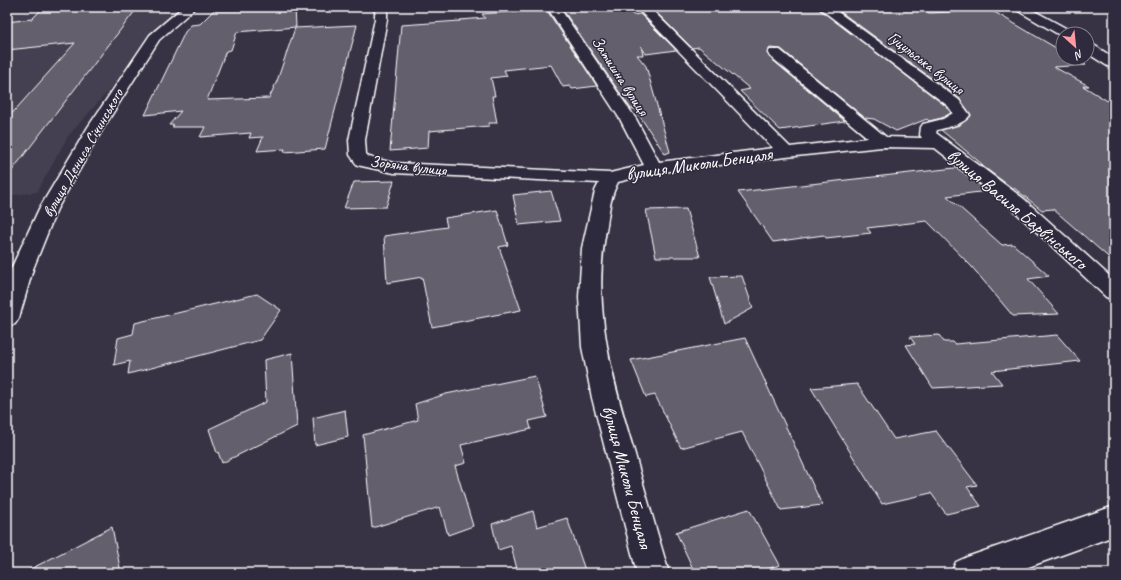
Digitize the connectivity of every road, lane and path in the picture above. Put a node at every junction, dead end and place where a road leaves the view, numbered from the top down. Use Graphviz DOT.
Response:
graph roads {
  1 [pos="190,7"];
  2 [pos="380,7"];
  3 [pos="553,7"];
  4 [pos="642,7"];
  5 [pos="824,7"];
  6 [pos="1020,7"];
  7 [pos="1055,27"];
  8 [pos="1095,52"];
  9 [pos="775,53"];
  10 [pos="1114,64"];
  11 [pos="882,142"];
  12 [pos="936,143"];
  13 [pos="786,152"];
  14 [pos="654,168"];
  15 [pos="611,178"];
  16 [pos="1114,292"];
  17 [pos="7,318"];
  18 [pos="1114,521"];
  19 [pos="653,573"];
  20 [pos="967,573"];
  1 -- 17 [label="street, вулиця Дениса Січинського"];
  2 -- 15 [label="street, Зоряна вулиця"];
  3 -- 14 [label="street, Затишна вулиця"];
  4 -- 13 [label="street"];
  5 -- 12 [label="street, Гуцульська вулиця"];
  6 -- 7 [label="street"];
  8 -- 10 [label="street"];
  9 -- 11 [label="street"];
  11 -- 12 [label="street, вулиця Миколи Бенцаля"];
  11 -- 13 [label="street, вулиця Миколи Бенцаля"];
  12 -- 16 [label="street, вулиця Василя Барвінського"];
  13 -- 14 [label="street, вулиця Миколи Бенцаля"];
  14 -- 15 [label="street, вулиця Миколи Бенцаля"];
  15 -- 19 [label="street, вулиця Миколи Бенцаля"];
  18 -- 20 [label="street"];
}
